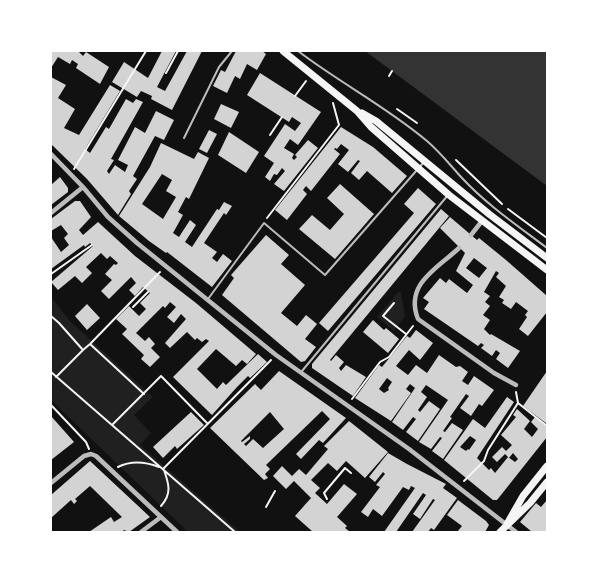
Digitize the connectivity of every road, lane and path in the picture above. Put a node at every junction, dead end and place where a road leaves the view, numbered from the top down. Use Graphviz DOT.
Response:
graph roads {
  1 [pos="146,51"];
  2 [pos="178,51"];
  3 [pos="232,51"];
  4 [pos="283,51"];
  5 [pos="298,51"];
  6 [pos="393,71"];
  7 [pos="166,73"];
  8 [pos="312,74"];
  9 [pos="389,76"];
  10 [pos="295,96"];
  11 [pos="333,103"];
  12 [pos="357,111"];
  13 [pos="282,117"];
  14 [pos="270,135"];
  15 [pos="184,138"];
  16 [pos="51,154"];
  17 [pos="425,161"];
  18 [pos="419,168"];
  19 [pos="70,173"];
  20 [pos="83,187"];
  21 [pos="449,195"];
  22 [pos="51,213"];
  23 [pos="482,221"];
  24 [pos="264,223"];
  25 [pos="471,235"];
  26 [pos="92,245"];
  27 [pos="459,248"];
  28 [pos="547,248"];
  29 [pos="547,258"];
  30 [pos="166,266"];
  31 [pos="547,270"];
  32 [pos="51,274"];
  33 [pos="148,292"];
  34 [pos="208,299"];
  35 [pos="394,303"];
  36 [pos="133,307"];
  37 [pos="51,316"];
  38 [pos="418,319"];
  39 [pos="406,334"];
  40 [pos="90,344"];
  41 [pos="83,350"];
  42 [pos="276,355"];
  43 [pos="51,372"];
  44 [pos="300,373"];
  45 [pos="56,377"];
  46 [pos="516,385"];
  47 [pos="144,394"];
  48 [pos="518,403"];
  49 [pos="51,405"];
  50 [pos="347,406"];
  51 [pos="208,424"];
  52 [pos="112,425"];
  53 [pos="547,426"];
  54 [pos="91,454"];
  55 [pos="547,466"];
  56 [pos="163,469"];
  57 [pos="111,470"];
  58 [pos="351,472"];
  59 [pos="547,482"];
  60 [pos="51,483"];
  61 [pos="459,488"];
  62 [pos="275,491"];
  63 [pos="327,500"];
  64 [pos="266,507"];
  65 [pos="156,513"];
  66 [pos="161,518"];
  67 [pos="507,524"];
  68 [pos="141,532"];
  69 [pos="177,532"];
  70 [pos="235,532"];
  71 [pos="500,532"];
  72 [pos="516,532"];
  1 -- 19 [label="path"];
  2 -- 7 [label="path"];
  3 -- 15 [label="lane"];
  4 -- 8 [label="main road"];
  5 -- 28 [label="lane"];
  6 -- 9 [label="path"];
  8 -- 10 [label="path"];
  8 -- 12 [label="main road"];
  11 -- 24 [label="path"];
  12 -- 17 [label="main road"];
  12 -- 18 [label="main road"];
  13 -- 14 [label="path"];
  16 -- 19 [label="street"];
  17 -- 18 [label="lane"];
  17 -- 29 [label="main road"];
  18 -- 21 [label="main road"];
  18 -- 24 [label="lane"];
  19 -- 20 [label="street"];
  20 -- 22 [label="street"];
  20 -- 30 [label="street"];
  21 -- 23 [label="main road"];
  21 -- 44 [label="lane"];
  23 -- 25 [label="street"];
  23 -- 31 [label="main road"];
  24 -- 34 [label="lane"];
  26 -- 32 [label="path"];
  27 -- 38 [label="street"];
  30 -- 34 [label="street"];
  30 -- 40 [label="path"];
  33 -- 36 [label="path"];
  34 -- 42 [label="street"];
  35 -- 39 [label="path"];
  37 -- 41 [label="path"];
  38 -- 39 [label="path"];
  38 -- 46 [label="street"];
  39 -- 50 [label="path"];
  40 -- 41 [label="path"];
  40 -- 47 [label="path"];
  41 -- 45 [label="path"];
  42 -- 44 [label="street"];
  42 -- 51 [label="path"];
  43 -- 45 [label="path"];
  44 -- 50 [label="street"];
  45 -- 52 [label="path"];
  46 -- 48 [label="path"];
  47 -- 51 [label="path"];
  47 -- 52 [label="path"];
  48 -- 53 [label="path"];
  48 -- 61 [label="path"];
  49 -- 54 [label="path"];
  50 -- 61 [label="street"];
  51 -- 56 [label="path"];
  52 -- 56 [label="path"];
  54 -- 57 [label="street"];
  54 -- 60 [label="street"];
  55 -- 67 [label="main road"];
  56 -- 57 [label="path"];
  56 -- 65 [label="path"];
  56 -- 70 [label="path"];
  57 -- 65 [label="street"];
  58 -- 63 [label="path"];
  59 -- 67 [label="main road"];
  61 -- 67 [label="street"];
  62 -- 64 [label="path"];
  65 -- 66 [label="street"];
  66 -- 68 [label="street"];
  66 -- 69 [label="street"];
  67 -- 71 [label="main road"];
  67 -- 72 [label="street"];
}
